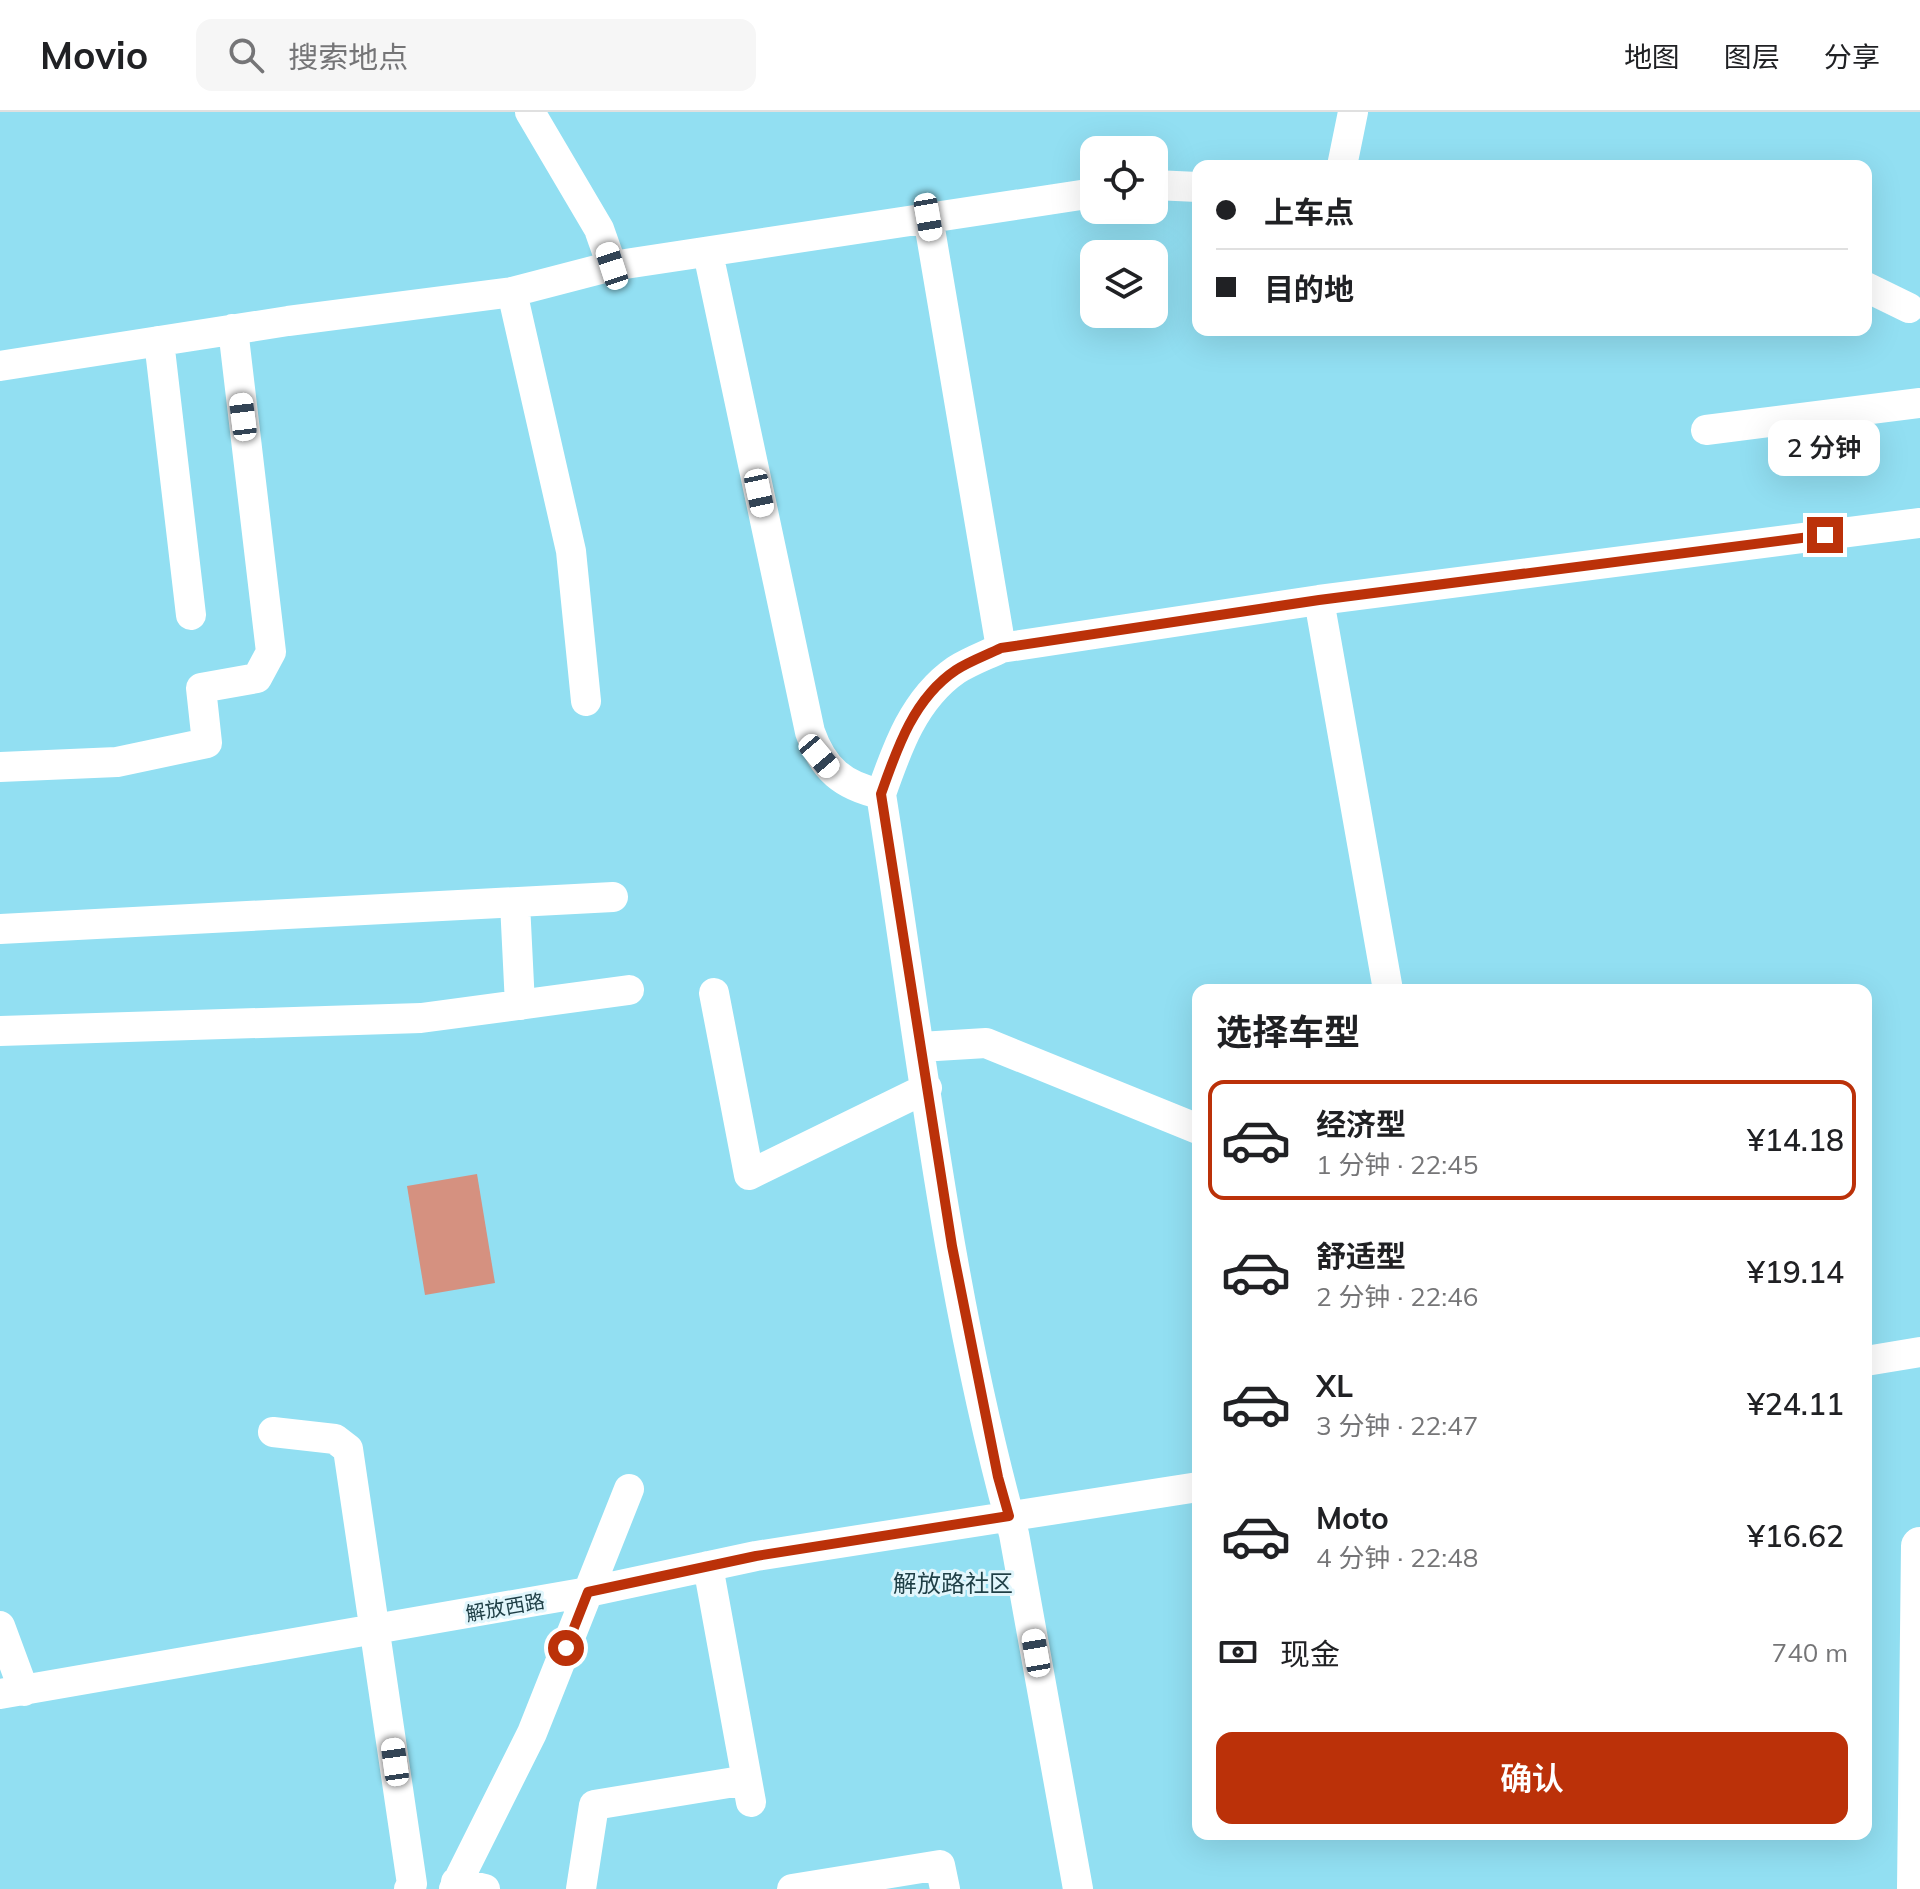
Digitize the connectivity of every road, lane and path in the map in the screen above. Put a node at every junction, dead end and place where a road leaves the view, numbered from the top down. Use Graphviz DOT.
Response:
graph roads {
  1 [pos="530,112"];
  2 [pos="1353,112"];
  3 [pos="1343,160"];
  4 [pos="1168,186"];
  5 [pos="1192,187"];
  6 [pos="1080,195"];
  7 [pos="928,217"];
  8 [pos="708,253"];
  9 [pos="612,266"];
  10 [pos="1872,290"];
  11 [pos="512,292"];
  12 [pos="1909,308"];
  13 [pos="233,329"];
  14 [pos="159,341"];
  15 [pos="0,366"];
  16 [pos="1920,403"];
  17 [pos="1706,430"];
  18 [pos="1920,523"];
  19 [pos="1319,600"];
  20 [pos="191,615"];
  21 [pos="1001,648"];
  22 [pos="586,701"];
  23 [pos="0,767"];
  24 [pos="881,794"];
  25 [pos="613,897"];
  26 [pos="515,903"];
  27 [pos="0,929"];
  28 [pos="1387,984"];
  29 [pos="629,990"];
  30 [pos="714,993"];
  31 [pos="520,1005"];
  32 [pos="0,1031"];
  33 [pos="920,1047"];
  34 [pos="927,1088"];
  35 [pos="1192,1127"];
  36 [pos="1920,1352"];
  37 [pos="1872,1360"];
  38 [pos="1920,1370"];
  39 [pos="1872,1378"];
  40 [pos="273,1432"];
  41 [pos="1192,1471"];
  42 [pos="1192,1488"];
  43 [pos="629,1489"];
  44 [pos="1007,1508"];
  45 [pos="1920,1546"];
  46 [pos="708,1566"];
  47 [pos="592,1582"];
  48 [pos="375,1621"];
  49 [pos="0,1626"];
  50 [pos="10,1684"];
  51 [pos="455,1886"];
  52 [pos="409,1889"];
  53 [pos="485,1889"];
  54 [pos="581,1889"];
  55 [pos="792,1889"];
  56 [pos="945,1889"];
  57 [pos="1078,1889"];
  58 [pos="1916,1889"];
  1 -- 9 [label="street"];
  2 -- 3 [label="street"];
  4 -- 5 [label="street"];
  6 -- 7 [label="street"];
  7 -- 8 [label="street"];
  7 -- 21 [label="street"];
  8 -- 9 [label="street"];
  8 -- 24 [label="street"];
  9 -- 11 [label="street"];
  10 -- 12 [label="street"];
  11 -- 13 [label="street"];
  11 -- 22 [label="street"];
  13 -- 14 [label="street"];
  13 -- 23 [label="street"];
  14 -- 15 [label="street"];
  14 -- 20 [label="street"];
  16 -- 17 [label="street"];
  18 -- 19 [label="street"];
  19 -- 21 [label="street"];
  19 -- 28 [label="street"];
  21 -- 24 [label="street"];
  24 -- 33 [label="street"];
  25 -- 26 [label="street"];
  26 -- 27 [label="street"];
  26 -- 31 [label="street"];
  29 -- 31 [label="street"];
  30 -- 34 [label="street"];
  31 -- 32 [label="street"];
  33 -- 34 [label="street"];
  33 -- 35 [label="street"];
  34 -- 44 [label="street"];
  36 -- 37 [label="street"];
  38 -- 39 [label="street"];
  40 -- 48 [label="street"];
  41 -- 44 [label="street, 解放西路"];
  42 -- 44 [label="street, 解放西路"];
  43 -- 47 [label="street"];
  44 -- 46 [label="street, 解放西路"];
  44 -- 47 [label="street, 解放西路"];
  44 -- 57 [label="street"];
  45 -- 58 [label="main road"];
  46 -- 47 [label="street, 解放西路"];
  46 -- 54 [label="street"];
  47 -- 48 [label="street, 解放西路"];
  47 -- 51 [label="street"];
  48 -- 50 [label="street, 解放西路"];
  48 -- 52 [label="street"];
  49 -- 50 [label="street"];
  51 -- 53 [label="street"];
  55 -- 56 [label="street"];
}
